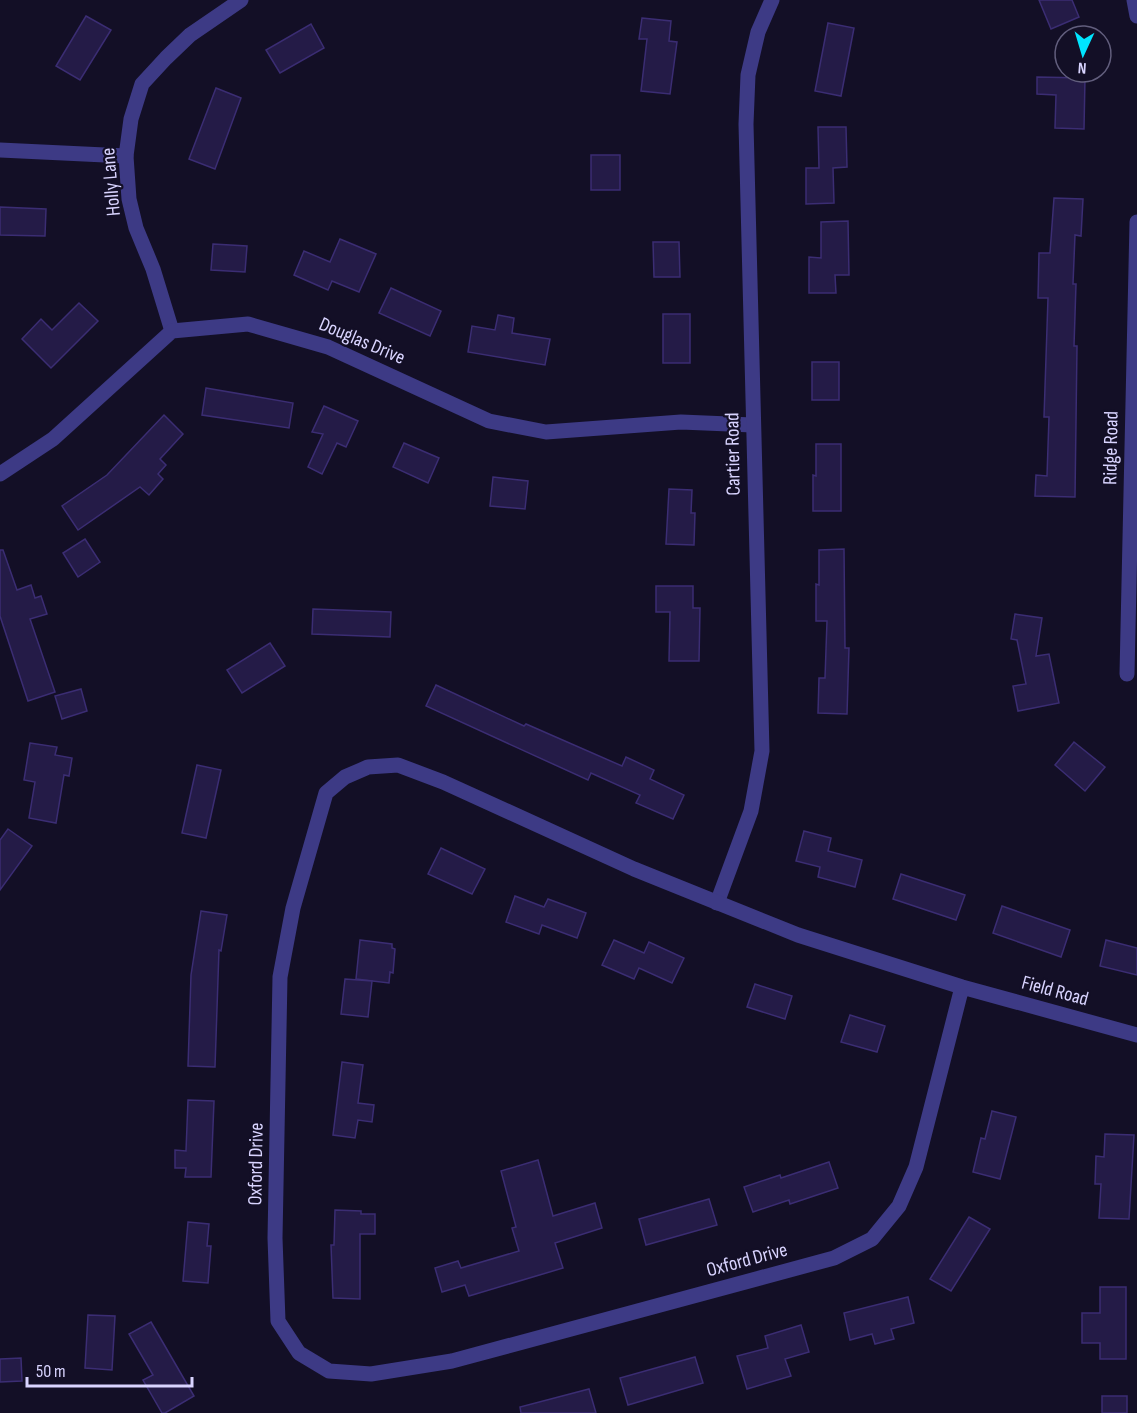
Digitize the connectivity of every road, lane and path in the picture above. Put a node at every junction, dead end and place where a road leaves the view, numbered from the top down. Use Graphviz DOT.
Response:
graph roads {
  1 [pos="241,0"];
  2 [pos="772,0"];
  3 [pos="1134,0"];
  4 [pos="1137,16"];
  5 [pos="0,150"];
  6 [pos="126,156"];
  7 [pos="1137,222"];
  8 [pos="1136,317"];
  9 [pos="172,331"];
  10 [pos="753,425"];
  11 [pos="0,474"];
  12 [pos="1127,674"];
  13 [pos="717,903"];
  14 [pos="962,987"];
  15 [pos="1137,1035"];
  1 -- 6 [label="street, Holly Lane"];
  2 -- 10 [label="street, Cartier Road"];
  3 -- 4 [label="street"];
  5 -- 6 [label="street"];
  6 -- 9 [label="street, Holly Lane"];
  7 -- 8 [label="street, Ridge Road"];
  8 -- 12 [label="street, Ridge Road"];
  9 -- 10 [label="street, Douglas Drive"];
  9 -- 11 [label="street"];
  10 -- 13 [label="street, Cartier Road"];
  13 -- 14 [label="street, Oxford Drive"];
  13 -- 14 [label="street, Oxford Drive"];
  14 -- 15 [label="street, Field Road"];
}
